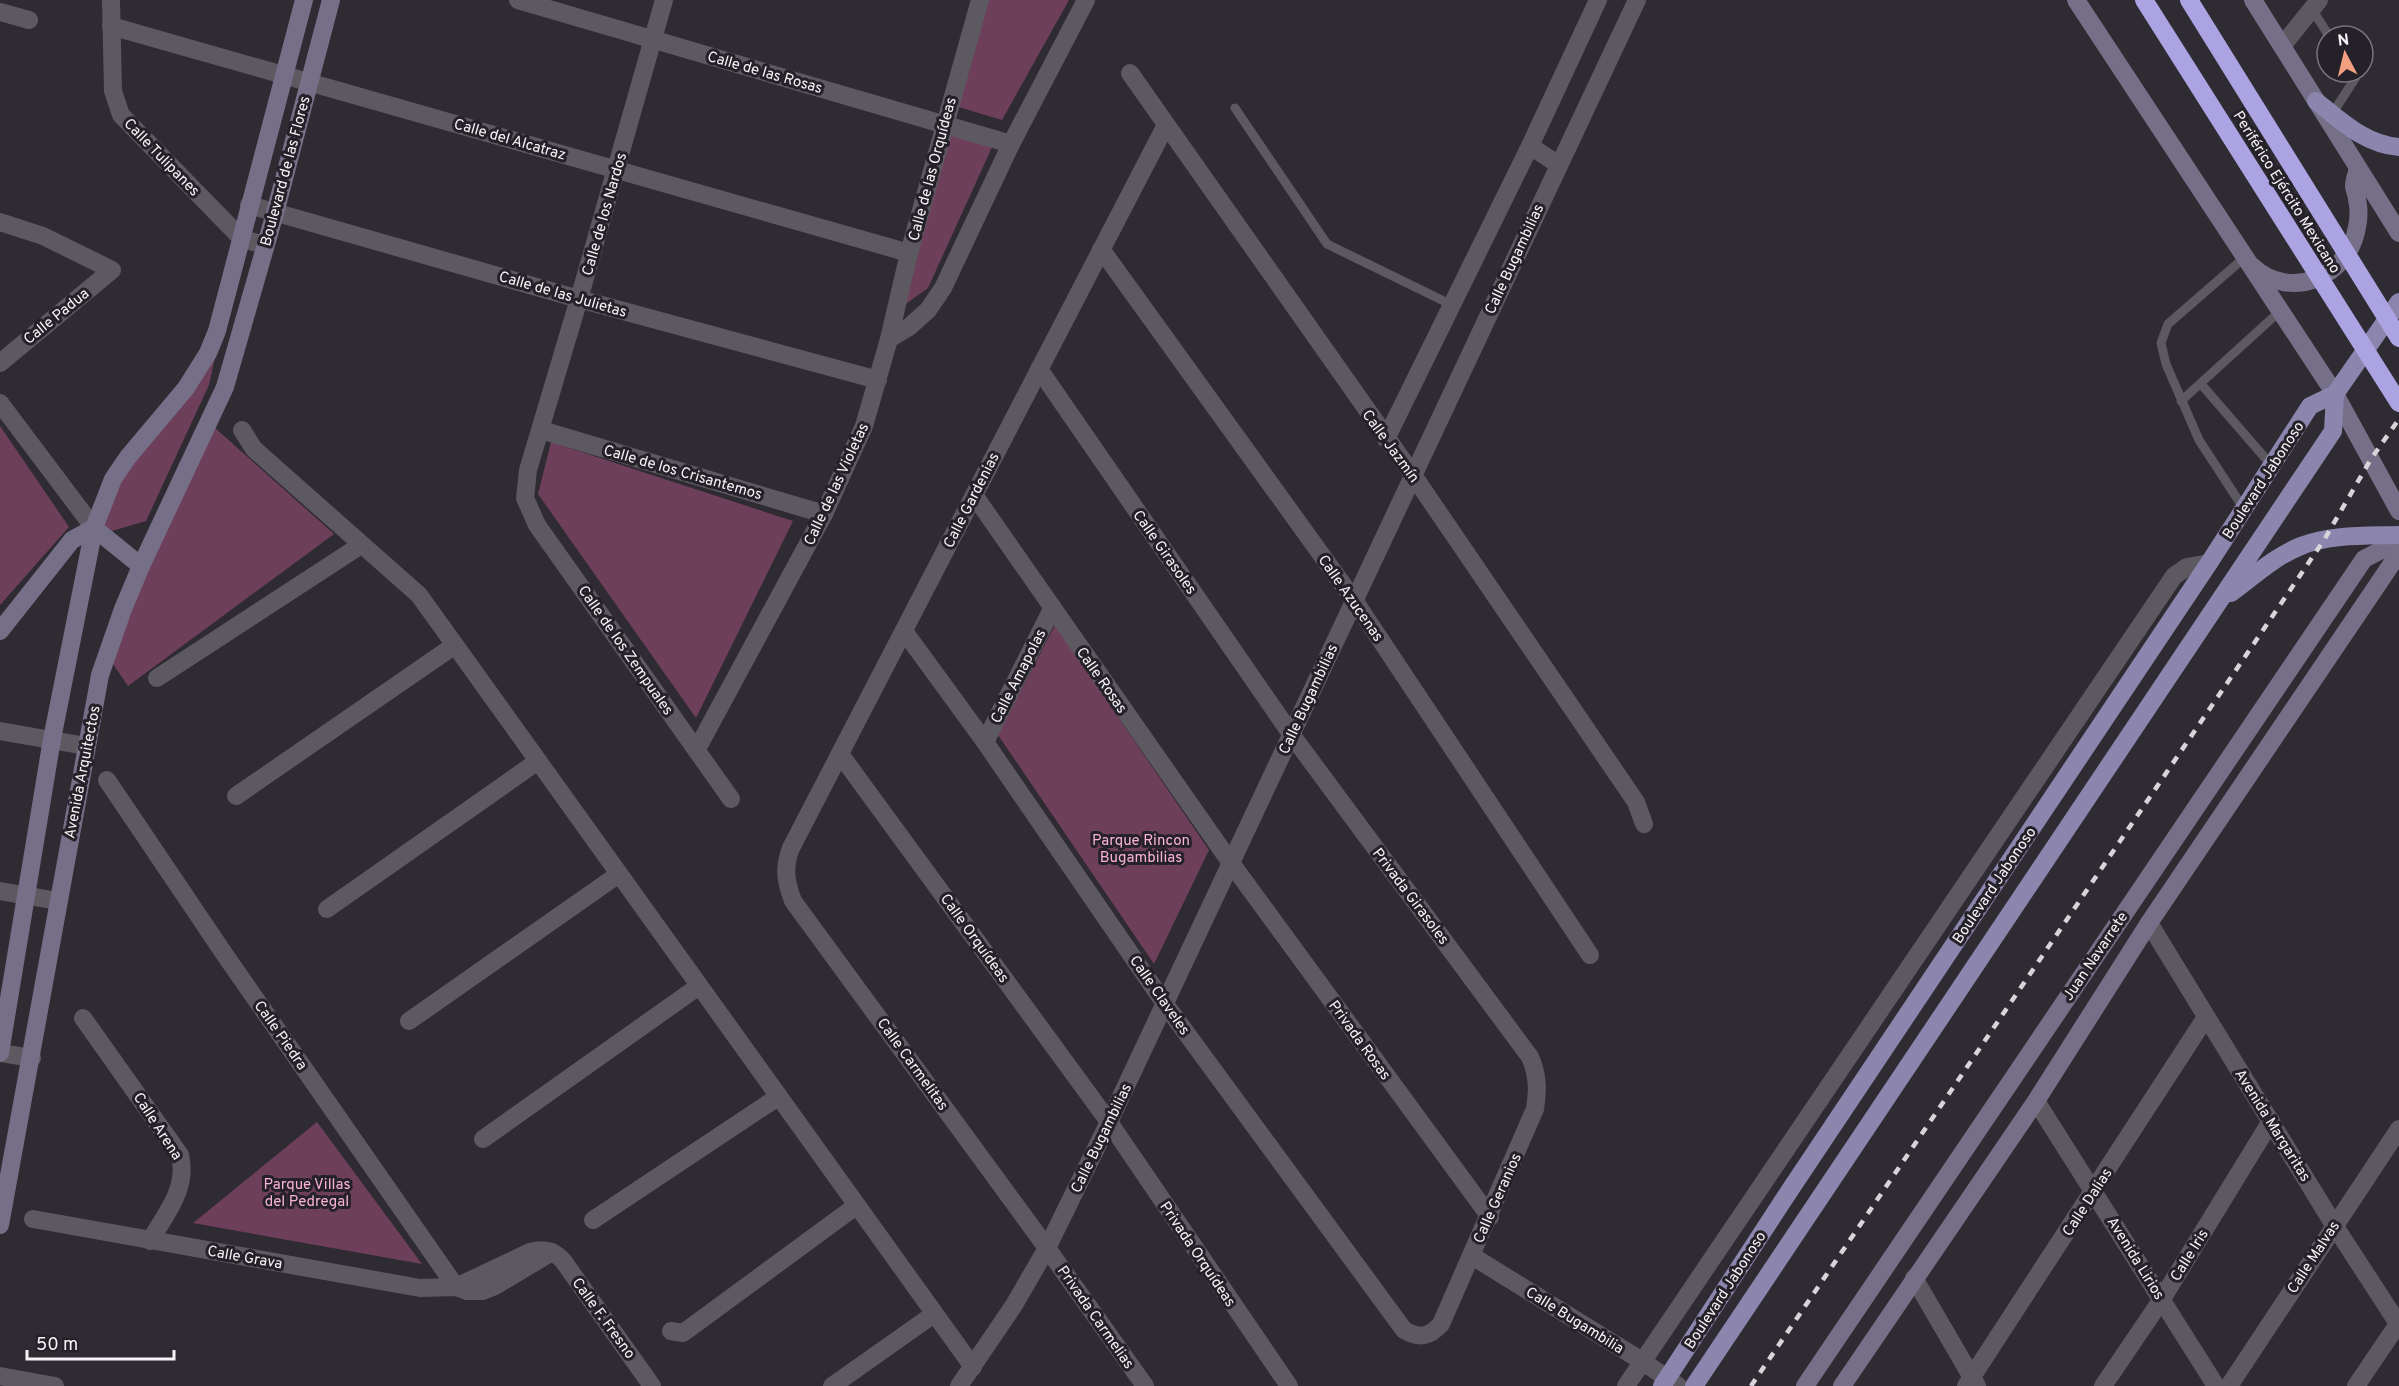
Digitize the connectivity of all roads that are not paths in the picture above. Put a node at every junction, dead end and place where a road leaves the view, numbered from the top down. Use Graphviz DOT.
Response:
graph roads {
  1 [pos="111,0"];
  2 [pos="304,0"];
  3 [pos="332,0"];
  4 [pos="518,0"];
  5 [pos="664,0"];
  6 [pos="980,0"];
  7 [pos="1086,0"];
  8 [pos="1598,0"];
  9 [pos="1637,0"];
  10 [pos="2076,0"];
  11 [pos="2144,0"];
  12 [pos="2188,0"];
  13 [pos="2253,0"];
  14 [pos="2315,5"];
  15 [pos="0,12"];
  16 [pos="28,20"];
  17 [pos="2324,24"];
  18 [pos="111,26"];
  19 [pos="653,39"];
  20 [pos="2282,46"];
  21 [pos="1130,73"];
  22 [pos="283,74"];
  23 [pos="310,82"];
  24 [pos="2351,84"];
  25 [pos="2316,101"];
  26 [pos="1235,108"];
  27 [pos="2331,114"];
  28 [pos="944,124"];
  29 [pos="1167,126"];
  30 [pos="1011,144"];
  31 [pos="1530,146"];
  32 [pos="2399,147"];
  33 [pos="1558,165"];
  34 [pos="2358,168"];
  35 [pos="617,170"];
  36 [pos="249,205"];
  37 [pos="276,213"];
  38 [pos="0,222"];
  39 [pos="2399,233"];
  40 [pos="242,239"];
  41 [pos="265,245"];
  42 [pos="1101,249"];
  43 [pos="909,253"];
  44 [pos="2244,258"];
  45 [pos="579,299"];
  46 [pos="2398,303"];
  47 [pos="1452,305"];
  48 [pos="2279,312"];
  49 [pos="2399,338"];
  50 [pos="889,339"];
  51 [pos="237,342"];
  52 [pos="0,363"];
  53 [pos="1039,369"];
  54 [pos="878,380"];
  55 [pos="2201,384"];
  56 [pos="2335,394"];
  57 [pos="2181,401"];
  58 [pos="2399,403"];
  59 [pos="0,404"];
  60 [pos="242,430"];
  61 [pos="541,430"];
  62 [pos="1386,439"];
  63 [pos="2272,466"];
  64 [pos="1413,475"];
  65 [pos="974,495"];
  66 [pos="525,498"];
  67 [pos="2244,509"];
  68 [pos="2399,511"];
  69 [pos="824,514"];
  70 [pos="94,528"];
  71 [pos="2399,535"];
  72 [pos="2399,541"];
  73 [pos="361,545"];
  74 [pos="2399,553"];
  75 [pos="2209,563"];
  76 [pos="141,566"];
  77 [pos="1354,600"];
  78 [pos="2220,601"];
  79 [pos="1052,609"];
  80 [pos="0,631"];
  81 [pos="904,631"];
  82 [pos="455,645"];
  83 [pos="157,678"];
  84 [pos="0,731"];
  85 [pos="1291,734"];
  86 [pos="52,739"];
  87 [pos="985,742"];
  88 [pos="86,746"];
  89 [pos="697,750"];
  90 [pos="840,754"];
  91 [pos="538,761"];
  92 [pos="107,780"];
  93 [pos="236,796"];
  94 [pos="731,799"];
  95 [pos="1644,824"];
  96 [pos="1231,863"];
  97 [pos="619,874"];
  98 [pos="785,877"];
  99 [pos="0,891"];
  100 [pos="26,895"];
  101 [pos="58,902"];
  102 [pos="327,909"];
  103 [pos="2149,923"];
  104 [pos="1590,955"];
  105 [pos="699,986"];
  106 [pos="1165,1004"];
  107 [pos="2206,1017"];
  108 [pos="84,1018"];
  109 [pos="409,1021"];
  110 [pos="1853,1050"];
  111 [pos="0,1053"];
  112 [pos="1530,1057"];
  113 [pos="32,1058"];
  114 [pos="1875,1065"];
  115 [pos="778,1096"];
  116 [pos="2036,1101"];
  117 [pos="2271,1121"];
  118 [pos="1109,1122"];
  119 [pos="2399,1128"];
  120 [pos="483,1139"];
  121 [pos="2094,1191"];
  122 [pos="856,1206"];
  123 [pos="1490,1217"];
  124 [pos="1,1219"];
  125 [pos="33,1219"];
  126 [pos="592,1220"];
  127 [pos="2334,1225"];
  128 [pos="150,1241"];
  129 [pos="1047,1248"];
  130 [pos="552,1252"];
  131 [pos="1472,1256"];
  132 [pos="1914,1278"];
  133 [pos="456,1287"];
  134 [pos="1690,1290"];
  135 [pos="2162,1299"];
  136 [pos="1714,1306"];
  137 [pos="934,1314"];
  138 [pos="2398,1324"];
  139 [pos="671,1331"];
  140 [pos="1432,1334"];
  141 [pos="1642,1361"];
  142 [pos="973,1367"];
  143 [pos="0,1376"];
  144 [pos="1669,1383"];
  145 [pos="1972,1383"];
  146 [pos="54,1386"];
  147 [pos="652,1386"];
  148 [pos="832,1386"];
  149 [pos="959,1386"];
  150 [pos="1145,1386"];
  151 [pos="1289,1386"];
  152 [pos="1626,1386"];
  153 [pos="1694,1386"];
  154 [pos="1804,1386"];
  155 [pos="1842,1386"];
  156 [pos="2103,1386"];
  157 [pos="2216,1386"];
  158 [pos="2229,1386"];
  159 [pos="2356,1386"];
  1 -- 18 [label="street, Calle Tulipanes"];
  2 -- 22 [label="street, Boulevard de las Flores"];
  3 -- 23 [label="street, Boulevard de las Flores"];
  4 -- 19 [label="street, Calle de las Rosas"];
  5 -- 19 [label="street, Calle de los Nardos"];
  6 -- 28 [label="street, Calle de las Orquídeas"];
  7 -- 30 [label="street"];
  8 -- 31 [label="street"];
  9 -- 33 [label="street, Calle Bugambilias"];
  10 -- 44 [label="street"];
  11 -- 58 [label="highway, Periférico Ejército Mexicano"];
  12 -- 49 [label="highway, Periférico Ejército Mexicano"];
  13 -- 20 [label="street"];
  14 -- 17 [label="lane"];
  14 -- 20 [label="street"];
  15 -- 16 [label="street"];
  18 -- 22 [label="street, Calle del Alcatraz"];
  18 -- 40 [label="street, Calle Tulipanes"];
  19 -- 28 [label="street, Calle de las Rosas"];
  19 -- 35 [label="street, Calle de los Nardos"];
  20 -- 25 [label="street"];
  21 -- 29 [label="street, Calle Jazmín"];
  22 -- 23 [label="street, Calle del Alcatraz"];
  22 -- 36 [label="street, Boulevard de las Flores"];
  23 -- 35 [label="street, Calle del Alcatraz"];
  23 -- 37 [label="street, Boulevard de las Flores"];
  24 -- 27 [label="lane"];
  25 -- 27 [label="main road"];
  25 -- 34 [label="street"];
  26 -- 47 [label="lane"];
  27 -- 32 [label="main road"];
  28 -- 30 [label="street, Calle de las Rosas"];
  28 -- 43 [label="street, Calle de las Orquídeas"];
  29 -- 42 [label="street, Calle Gardenias"];
  29 -- 62 [label="street, Calle Jazmín"];
  30 -- 50 [label="street"];
  31 -- 33 [label="street"];
  31 -- 47 [label="street"];
  33 -- 64 [label="street, Calle Bugambilias"];
  34 -- 39 [label="street"];
  34 -- 44 [label="street"];
  35 -- 43 [label="street, Calle del Alcatraz"];
  35 -- 45 [label="street, Calle de los Nardos"];
  36 -- 37 [label="street, Calle de las Julietas"];
  36 -- 40 [label="street, Boulevard de las Flores"];
  37 -- 41 [label="street, Boulevard de las Flores"];
  37 -- 45 [label="street, Calle de las Julietas"];
  38 -- 52 [label="street, Calle Padua"];
  40 -- 41 [label="street"];
  40 -- 70 [label="street, Boulevard de las Flores"];
  41 -- 51 [label="street, Boulevard de las Flores"];
  42 -- 53 [label="street, Calle Gardenias"];
  42 -- 77 [label="street, Calle Azucenas"];
  43 -- 50 [label="street, Calle de las Orquídeas"];
  44 -- 48 [label="street"];
  44 -- 57 [label="lane"];
  45 -- 54 [label="street, Calle de las Julietas"];
  45 -- 61 [label="street, Calle de los Nardos"];
  46 -- 56 [label="main road, Boulevard Jabonoso"];
  47 -- 62 [label="street"];
  48 -- 55 [label="lane"];
  48 -- 56 [label="street"];
  50 -- 54 [label="street, Calle de las Violetas"];
  51 -- 76 [label="street, Avenida Arquitectos"];
  53 -- 65 [label="street, Calle Gardenias"];
  53 -- 85 [label="street, Calle Girasoles"];
  54 -- 69 [label="street, Calle de las Violetas"];
  55 -- 57 [label="lane"];
  55 -- 63 [label="lane"];
  56 -- 63 [label="main road, Boulevard Jabonoso"];
  56 -- 68 [label="street"];
  56 -- 78 [label="main road, Boulevard Jabonoso"];
  57 -- 67 [label="lane"];
  59 -- 70 [label="street"];
  60 -- 73 [label="street"];
  61 -- 66 [label="street, Calle de los Nardos"];
  61 -- 69 [label="street, Calle de los Crisantemos"];
  62 -- 64 [label="street, Calle Jazmín"];
  63 -- 67 [label="main road, Boulevard Jabonoso"];
  64 -- 77 [label="street, Calle Bugambilias"];
  64 -- 95 [label="street, Calle Jazmín"];
  65 -- 79 [label="street, Calle Rosas"];
  65 -- 81 [label="street, Calle Gardenias"];
  66 -- 89 [label="street, Calle de los Zempuales"];
  67 -- 75 [label="main road, Boulevard Jabonoso"];
  69 -- 89 [label="street, Calle de las Violetas"];
  70 -- 76 [label="street"];
  70 -- 80 [label="street"];
  70 -- 86 [label="street"];
  71 -- 78 [label="main road"];
  72 -- 154 [label="street, Juan Navarrete"];
  73 -- 82 [label="street"];
  73 -- 83 [label="street"];
  74 -- 103 [label="street, Juan Navarrete"];
  75 -- 110 [label="street"];
  75 -- 114 [label="main road, Boulevard Jabonoso"];
  76 -- 88 [label="street, Avenida Arquitectos"];
  77 -- 85 [label="street, Calle Bugambilias"];
  77 -- 104 [label="street, Calle Azucenas"];
  78 -- 153 [label="main road, Boulevard Jabonoso"];
  79 -- 87 [label="street, Calle Amapolas"];
  79 -- 96 [label="street, Calle Rosas"];
  81 -- 87 [label="street, Calle Claveles"];
  81 -- 90 [label="street, Calle Gardenias"];
  82 -- 91 [label="street"];
  82 -- 93 [label="street"];
  84 -- 86 [label="street"];
  85 -- 96 [label="street, Calle Bugambilias"];
  85 -- 112 [label="street, Privada Girasoles"];
  86 -- 88 [label="street"];
  86 -- 100 [label="street"];
  87 -- 106 [label="street, Calle Claveles"];
  88 -- 101 [label="street, Avenida Arquitectos"];
  89 -- 94 [label="street, Calle de los Zempuales"];
  90 -- 98 [label="street, Calle Gardenias"];
  90 -- 118 [label="street, Calle Orquídeas"];
  91 -- 97 [label="street"];
  91 -- 102 [label="street"];
  92 -- 133 [label="street, Calle Piedra"];
  96 -- 106 [label="street, Calle Bugambilias"];
  96 -- 123 [label="street, Privada Rosas"];
  97 -- 105 [label="street"];
  97 -- 109 [label="street"];
  98 -- 129 [label="street, Calle Carmelitas"];
  99 -- 100 [label="street"];
  100 -- 101 [label="street"];
  100 -- 111 [label="street"];
  101 -- 113 [label="street, Avenida Arquitectos"];
  103 -- 107 [label="street, Avenida Margaritas"];
  103 -- 116 [label="street, Juan Navarrete"];
  105 -- 115 [label="street"];
  105 -- 120 [label="street"];
  106 -- 118 [label="street, Calle Bugambilias"];
  106 -- 140 [label="street, Calle Claveles"];
  107 -- 117 [label="street, Avenida Margaritas"];
  107 -- 121 [label="street, Calle Dalias"];
  108 -- 128 [label="street, Calle Arena"];
  110 -- 114 [label="street"];
  110 -- 134 [label="street"];
  111 -- 113 [label="street"];
  112 -- 123 [label="street, Calle Geranios"];
  113 -- 124 [label="street, Avenida Arquitectos"];
  114 -- 136 [label="main road, Boulevard Jabonoso"];
  115 -- 122 [label="street"];
  115 -- 126 [label="street"];
  116 -- 121 [label="street, Avenida Lirios"];
  116 -- 132 [label="street, Juan Navarrete"];
  117 -- 127 [label="street, Avenida Margaritas"];
  117 -- 135 [label="street, Calle Iris"];
  118 -- 129 [label="street, Calle Bugambilias"];
  118 -- 151 [label="street, Privada Orquídeas"];
  119 -- 127 [label="street, Calle Malvas"];
  121 -- 135 [label="street, Avenida Lirios"];
  121 -- 145 [label="street, Calle Dalias"];
  122 -- 137 [label="street"];
  122 -- 139 [label="street"];
  123 -- 131 [label="street, Calle Geranios"];
  125 -- 128 [label="street, Calle Grava"];
  127 -- 138 [label="street, Avenida Margaritas"];
  127 -- 158 [label="street, Calle Malvas"];
  128 -- 133 [label="street, Calle Grava"];
  129 -- 142 [label="street, Calle Bugambilias"];
  129 -- 150 [label="street, Privada Carmelias"];
  130 -- 133 [label="street, Calle Grava"];
  130 -- 147 [label="street, Calle F. Fresno"];
  131 -- 140 [label="street, Calle Geranios"];
  131 -- 141 [label="street, Calle Bugambilia"];
  132 -- 145 [label="street"];
  132 -- 155 [label="street, Juan Navarrete"];
  134 -- 136 [label="street"];
  134 -- 141 [label="street"];
  135 -- 156 [label="street, Calle Iris"];
  135 -- 157 [label="street, Avenida Lirios"];
  136 -- 144 [label="main road, Boulevard Jabonoso"];
  137 -- 142 [label="street"];
  137 -- 148 [label="street"];
  138 -- 159 [label="street"];
  141 -- 144 [label="street, Calle Bugambilia"];
  141 -- 152 [label="street"];
  142 -- 149 [label="street, Calle Bugambilias"];
  143 -- 146 [label="street"];
}
